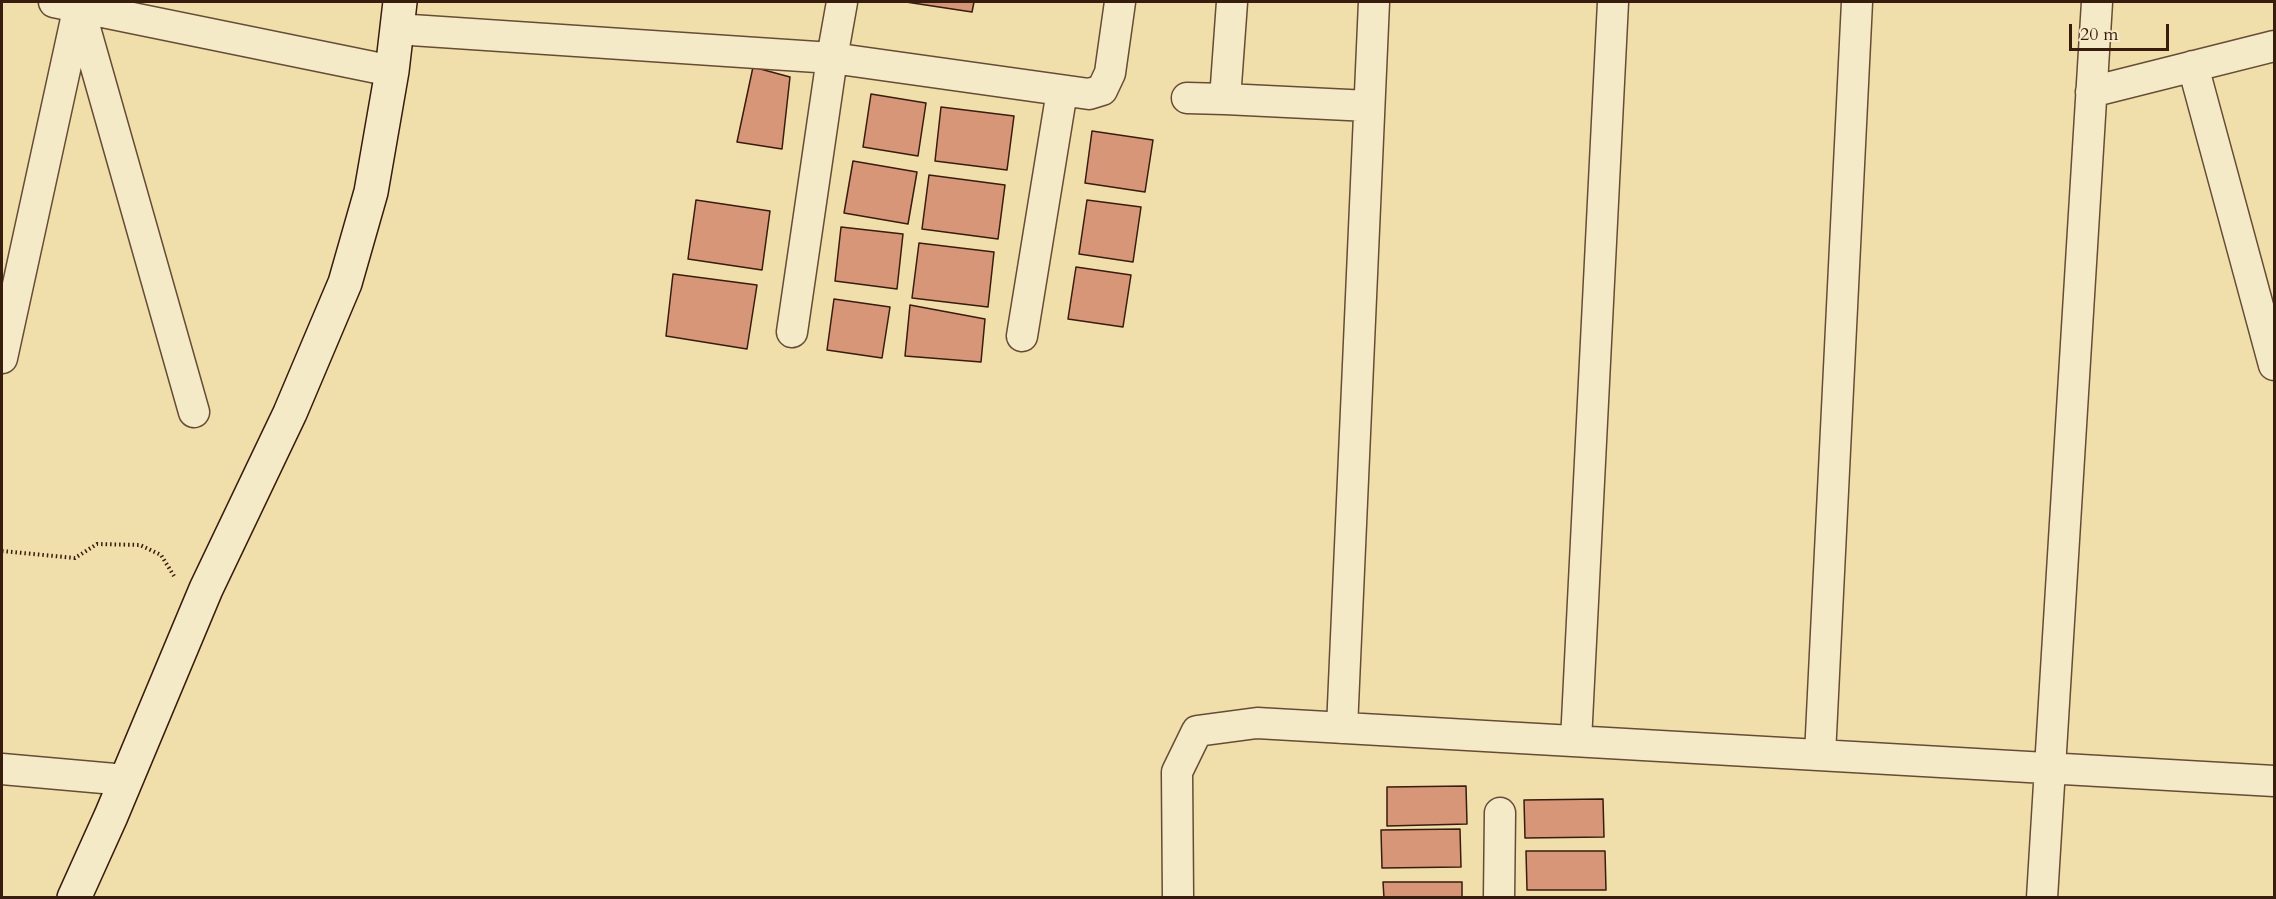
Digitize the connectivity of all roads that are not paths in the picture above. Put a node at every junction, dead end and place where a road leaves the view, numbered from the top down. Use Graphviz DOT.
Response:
graph roads {
  1 [pos="842,2"];
  2 [pos="1120,2"];
  3 [pos="1232,2"];
  4 [pos="1374,2"];
  5 [pos="1613,2"];
  6 [pos="1857,2"];
  7 [pos="2097,2"];
  8 [pos="67,4"];
  9 [pos="398,15"];
  10 [pos="2274,46"];
  11 [pos="832,58"];
  12 [pos="2193,66"];
  13 [pos="392,71"];
  14 [pos="1062,92"];
  15 [pos="2091,92"];
  16 [pos="1187,98"];
  17 [pos="1225,99"];
  18 [pos="1369,106"];
  19 [pos="792,332"];
  20 [pos="1022,336"];
  21 [pos="2,358"];
  22 [pos="2274,365"];
  23 [pos="194,412"];
  24 [pos="1342,728"];
  25 [pos="1576,741"];
  26 [pos="1820,755"];
  27 [pos="2049,768"];
  28 [pos="2,769"];
  29 [pos="126,780"];
  30 [pos="2274,782"];
  31 [pos="1500,813"];
  32 [pos="74,897"];
  33 [pos="1178,897"];
  34 [pos="1499,897"];
  35 [pos="2042,897"];
  1 -- 11 [label="street"];
  2 -- 14 [label="street"];
  3 -- 17 [label="street"];
  4 -- 18 [label="street"];
  5 -- 25 [label="street"];
  6 -- 26 [label="street"];
  7 -- 15 [label="street"];
  8 -- 13 [label="street"];
  8 -- 21 [label="street"];
  8 -- 23 [label="street"];
  9 -- 11 [label="street"];
  9 -- 13 [label="main road"];
  10 -- 12 [label="street"];
  11 -- 14 [label="street"];
  11 -- 19 [label="street"];
  12 -- 15 [label="street"];
  12 -- 22 [label="street"];
  13 -- 29 [label="main road"];
  14 -- 20 [label="street"];
  15 -- 27 [label="street"];
  16 -- 17 [label="street"];
  17 -- 18 [label="street"];
  18 -- 24 [label="street"];
  24 -- 25 [label="street"];
  24 -- 33 [label="street"];
  25 -- 26 [label="street"];
  26 -- 27 [label="street"];
  27 -- 30 [label="street"];
  27 -- 35 [label="street"];
  28 -- 29 [label="street"];
  29 -- 32 [label="main road"];
  31 -- 34 [label="street"];
}
